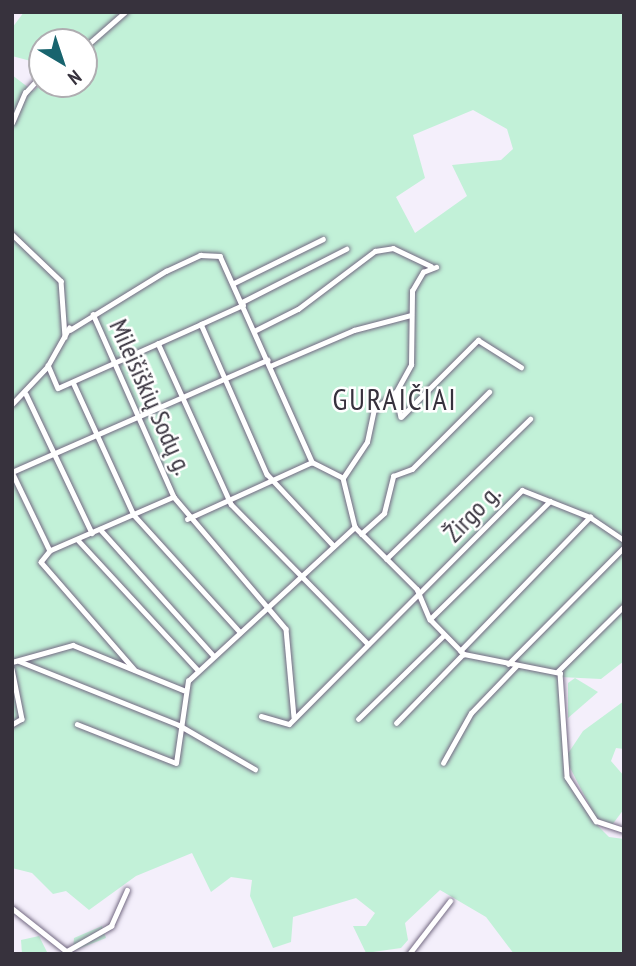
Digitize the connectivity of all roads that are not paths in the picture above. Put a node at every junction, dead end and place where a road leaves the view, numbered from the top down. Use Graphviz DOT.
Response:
graph roads {
  1 [pos="125,12"];
  2 [pos="98,36"];
  3 [pos="28,90"];
  4 [pos="12,123"];
  5 [pos="12,234"];
  6 [pos="323,239"];
  7 [pos="346,249"];
  8 [pos="234,284"];
  9 [pos="242,303"];
  10 [pos="93,314"];
  11 [pos="411,315"];
  12 [pos="201,324"];
  13 [pos="68,329"];
  14 [pos="254,331"];
  15 [pos="158,343"];
  16 [pos="267,360"];
  17 [pos="115,362"];
  18 [pos="48,365"];
  19 [pos="270,366"];
  20 [pos="521,367"];
  21 [pos="225,378"];
  22 [pos="73,382"];
  23 [pos="396,392"];
  24 [pos="489,393"];
  25 [pos="26,394"];
  26 [pos="182,397"];
  27 [pos="12,404"];
  28 [pos="140,416"];
  29 [pos="530,419"];
  30 [pos="98,435"];
  31 [pos="55,455"];
  32 [pos="312,462"];
  33 [pos="13,473"];
  34 [pos="343,478"];
  35 [pos="272,480"];
  36 [pos="174,497"];
  37 [pos="228,499"];
  38 [pos="550,500"];
  39 [pos="134,515"];
  40 [pos="590,517"];
  41 [pos="187,519"];
  42 [pos="355,527"];
  43 [pos="100,529"];
  44 [pos="92,533"];
  45 [pos="361,534"];
  46 [pos="78,540"];
  47 [pos="624,540"];
  48 [pos="334,546"];
  49 [pos="624,547"];
  50 [pos="50,551"];
  51 [pos="386,559"];
  52 [pos="302,576"];
  53 [pos="420,594"];
  54 [pos="624,606"];
  55 [pos="269,607"];
  56 [pos="430,619"];
  57 [pos="240,632"];
  58 [pos="444,635"];
  59 [pos="368,644"];
  60 [pos="462,652"];
  61 [pos="213,655"];
  62 [pos="19,661"];
  63 [pos="12,662"];
  64 [pos="508,664"];
  65 [pos="516,666"];
  66 [pos="12,668"];
  67 [pos="134,668"];
  68 [pos="198,670"];
  69 [pos="557,672"];
  70 [pos="183,690"];
  71 [pos="261,716"];
  72 [pos="295,717"];
  73 [pos="358,719"];
  74 [pos="396,723"];
  75 [pos="77,724"];
  76 [pos="12,725"];
  77 [pos="178,725"];
  78 [pos="443,763"];
  79 [pos="255,769"];
  80 [pos="624,830"];
  81 [pos="127,890"];
  82 [pos="450,901"];
  83 [pos="12,908"];
  84 [pos="69,952"];
  85 [pos="409,954"];
  1 -- 2 [label="street"];
  3 -- 4 [label="street"];
  5 -- 13 [label="street"];
  6 -- 8 [label="street"];
  7 -- 9 [label="street"];
  8 -- 9 [label="street"];
  8 -- 10 [label="street"];
  9 -- 12 [label="street"];
  9 -- 14 [label="street"];
  10 -- 13 [label="street"];
  10 -- 17 [label="street, Mileišiškių Sodų g."];
  11 -- 14 [label="street"];
  11 -- 19 [label="street"];
  11 -- 23 [label="street"];
  12 -- 15 [label="street"];
  12 -- 21 [label="street"];
  13 -- 18 [label="street"];
  14 -- 16 [label="street"];
  15 -- 17 [label="street"];
  15 -- 26 [label="street"];
  16 -- 19 [label="street"];
  16 -- 21 [label="street"];
  17 -- 22 [label="street"];
  17 -- 28 [label="street, Mileišiškių Sodų g."];
  18 -- 22 [label="street"];
  18 -- 25 [label="street"];
  19 -- 32 [label="street"];
  20 -- 23 [label="street"];
  21 -- 26 [label="street"];
  21 -- 35 [label="street"];
  22 -- 30 [label="street"];
  23 -- 34 [label="street"];
  24 -- 45 [label="street"];
  25 -- 27 [label="street"];
  25 -- 31 [label="street"];
  26 -- 28 [label="street"];
  26 -- 37 [label="street"];
  28 -- 30 [label="street"];
  28 -- 36 [label="street, Mileišiškių Sodų g."];
  29 -- 51 [label="street"];
  30 -- 31 [label="street"];
  30 -- 39 [label="street"];
  31 -- 33 [label="street"];
  31 -- 44 [label="street"];
  32 -- 34 [label="street"];
  32 -- 35 [label="street"];
  33 -- 50 [label="street"];
  34 -- 42 [label="street"];
  35 -- 37 [label="street"];
  35 -- 48 [label="street"];
  36 -- 39 [label="street, Mileišiškių Sodų g."];
  36 -- 41 [label="street"];
  37 -- 41 [label="street"];
  37 -- 52 [label="street"];
  38 -- 40 [label="street, Žirgo g."];
  38 -- 53 [label="street, Žirgo g."];
  38 -- 56 [label="street"];
  39 -- 43 [label="street, Mileišiškių Sodų g."];
  39 -- 57 [label="street"];
  40 -- 47 [label="street, Žirgo g."];
  40 -- 60 [label="street"];
  41 -- 55 [label="street"];
  42 -- 45 [label="street"];
  42 -- 48 [label="street"];
  43 -- 44 [label="street, Mileišiškių Sodų g."];
  43 -- 61 [label="street"];
  44 -- 46 [label="street, Mileišiškių Sodų g."];
  45 -- 51 [label="street"];
  46 -- 50 [label="street, Mileišiškių Sodų g."];
  46 -- 68 [label="street"];
  48 -- 52 [label="street"];
  49 -- 64 [label="street"];
  50 -- 67 [label="street"];
  51 -- 53 [label="street"];
  52 -- 55 [label="street"];
  52 -- 59 [label="street"];
  53 -- 56 [label="street"];
  53 -- 59 [label="street, Žirgo g."];
  54 -- 69 [label="street"];
  55 -- 57 [label="street"];
  55 -- 72 [label="street"];
  56 -- 58 [label="street"];
  57 -- 61 [label="street"];
  58 -- 60 [label="street"];
  58 -- 73 [label="street"];
  59 -- 72 [label="street, Žirgo g."];
  60 -- 64 [label="street"];
  60 -- 74 [label="street"];
  61 -- 68 [label="street"];
  62 -- 63 [label="street"];
  62 -- 67 [label="street"];
  62 -- 77 [label="street"];
  64 -- 65 [label="street"];
  65 -- 69 [label="street"];
  65 -- 78 [label="street"];
  66 -- 76 [label="street"];
  67 -- 70 [label="street"];
  68 -- 70 [label="street"];
  69 -- 80 [label="street"];
  70 -- 77 [label="street"];
  71 -- 72 [label="street"];
  75 -- 77 [label="street"];
  77 -- 79 [label="street"];
  81 -- 84 [label="street"];
  82 -- 85 [label="street"];
  83 -- 84 [label="street"];
}
